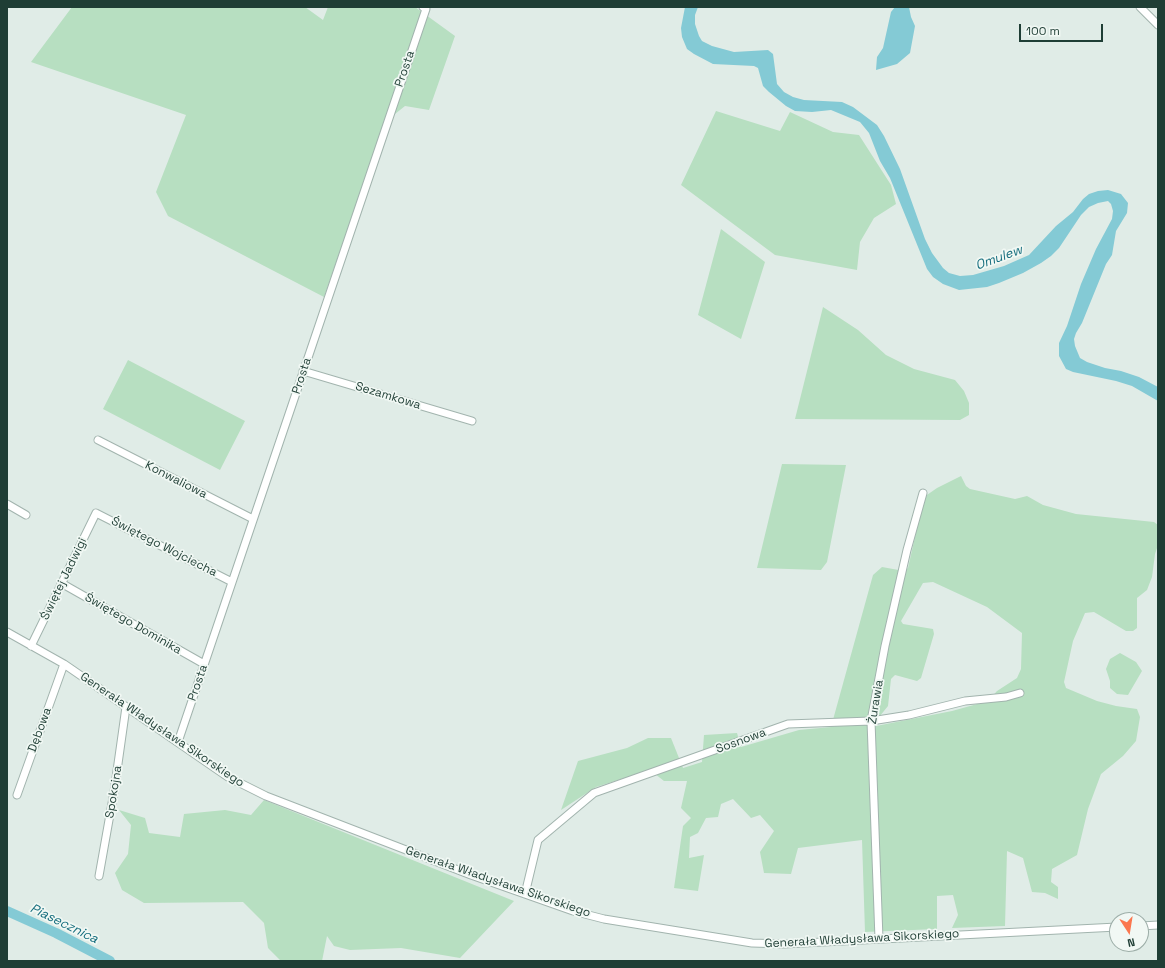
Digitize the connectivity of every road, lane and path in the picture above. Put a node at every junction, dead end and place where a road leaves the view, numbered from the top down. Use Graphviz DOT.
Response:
graph roads {
  1 [pos="1140,7"];
  2 [pos="424,8"];
  3 [pos="1158,25"];
  4 [pos="303,371"];
  5 [pos="472,422"];
  6 [pos="98,440"];
  7 [pos="923,493"];
  8 [pos="7,504"];
  9 [pos="96,512"];
  10 [pos="26,515"];
  11 [pos="254,519"];
  12 [pos="232,582"];
  13 [pos="61,583"];
  14 [pos="7,632"];
  15 [pos="31,646"];
  16 [pos="64,664"];
  17 [pos="204,664"];
  18 [pos="1020,693"];
  19 [pos="126,707"];
  20 [pos="871,721"];
  21 [pos="178,742"];
  22 [pos="17,795"];
  23 [pos="99,876"];
  24 [pos="525,894"];
  25 [pos="1109,927"];
  26 [pos="879,939"];
  1 -- 3 [label="street"];
  2 -- 4 [label="street, Prosta"];
  4 -- 5 [label="street, Sezamkowa"];
  4 -- 11 [label="street, Prosta"];
  6 -- 11 [label="street, Konwaliowa"];
  7 -- 20 [label="street, Żurawia"];
  8 -- 10 [label="street"];
  9 -- 12 [label="street, Świętego Wojciecha"];
  9 -- 13 [label="street, Świętej Jadwigi"];
  11 -- 12 [label="street, Prosta"];
  12 -- 17 [label="street, Prosta"];
  13 -- 15 [label="street, Świętej Jadwigi"];
  13 -- 17 [label="street, Świętego Dominika"];
  14 -- 15 [label="street, Generała Władysława Sikorskiego"];
  15 -- 16 [label="street, Generała Władysława Sikorskiego"];
  16 -- 19 [label="street, Generała Władysława Sikorskiego"];
  16 -- 22 [label="street, Dębowa"];
  17 -- 21 [label="street, Prosta"];
  18 -- 20 [label="street, Sosnowa"];
  19 -- 21 [label="street, Generała Władysława Sikorskiego"];
  19 -- 23 [label="street, Spokojna"];
  20 -- 24 [label="street, Sosnowa"];
  20 -- 26 [label="street, Żurawia"];
  21 -- 24 [label="street, Generała Władysława Sikorskiego"];
  24 -- 26 [label="street, Generała Władysława Sikorskiego"];
  25 -- 26 [label="street, Generała Władysława Sikorskiego"];
}
